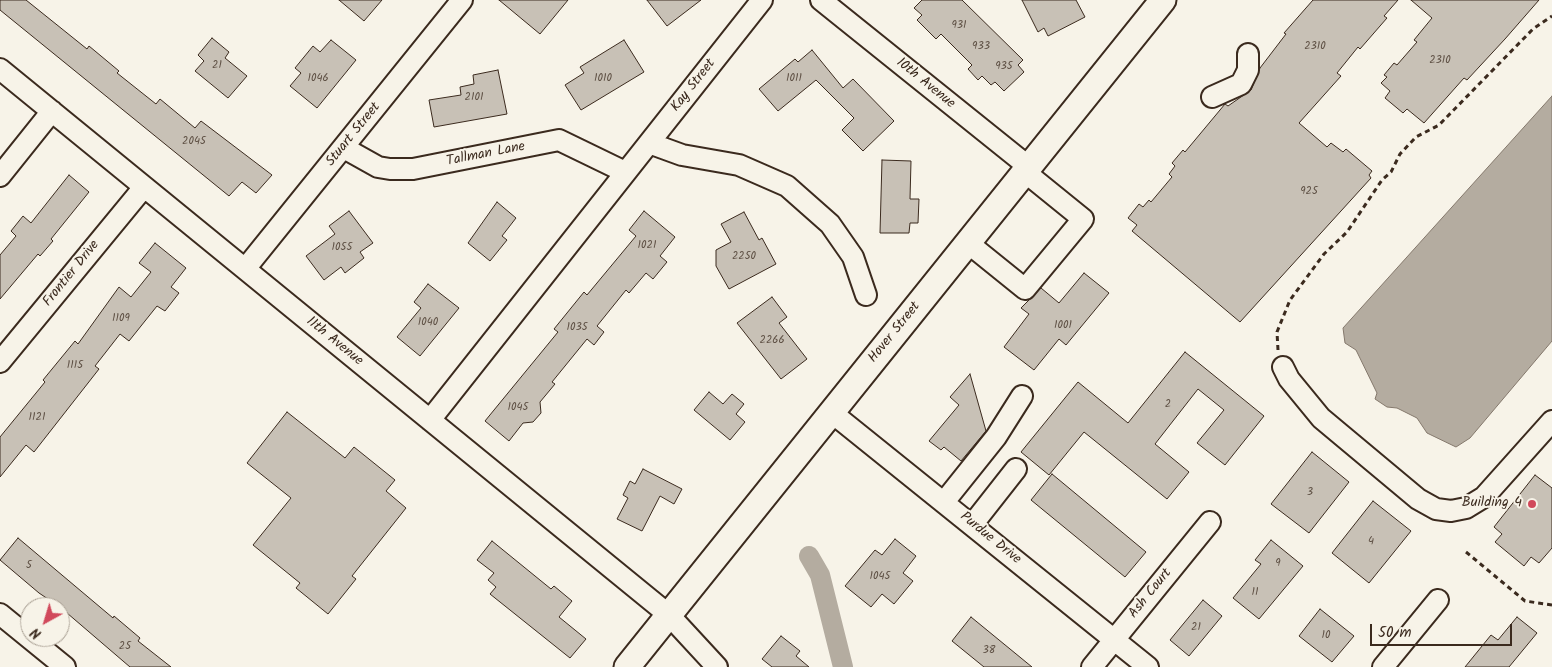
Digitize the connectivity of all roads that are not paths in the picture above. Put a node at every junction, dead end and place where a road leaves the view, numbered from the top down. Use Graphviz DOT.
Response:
graph roads {
  1 [pos="462,0"];
  2 [pos="762,0"];
  3 [pos="821,0"];
  4 [pos="1163,0"];
  5 [pos="1248,54"];
  6 [pos="0,69"];
  7 [pos="1212,97"];
  8 [pos="52,111"];
  9 [pos="649,143"];
  10 [pos="344,148"];
  11 [pos="1027,170"];
  12 [pos="625,172"];
  13 [pos="0,176"];
  14 [pos="144,187"];
  15 [pos="968,243"];
  16 [pos="245,269"];
  17 [pos="866,295"];
  18 [pos="0,362"];
  19 [pos="1283,367"];
  20 [pos="1022,396"];
  21 [pos="831,412"];
  22 [pos="430,420"];
  23 [pos="1552,421"];
  24 [pos="1016,469"];
  25 [pos="944,502"];
  26 [pos="1210,522"];
  27 [pos="972,525"];
  28 [pos="1438,600"];
  29 [pos="0,614"];
  30 [pos="668,615"];
  31 [pos="1115,638"];
  32 [pos="65,667"];
  33 [pos="627,667"];
  34 [pos="717,667"];
  35 [pos="1092,667"];
  36 [pos="1148,667"];
  37 [pos="1383,667"];
  1 -- 10 [label="street, Stuart Street"];
  2 -- 9 [label="street, Kay Street"];
  3 -- 11 [label="street, 10th Avenue"];
  4 -- 11 [label="main road, Hover Street"];
  5 -- 7 [label="street"];
  6 -- 8 [label="street, 11th Avenue"];
  8 -- 13 [label="street"];
  8 -- 14 [label="street, 11th Avenue"];
  9 -- 12 [label="street, Kay Street"];
  9 -- 17 [label="street"];
  10 -- 12 [label="street, Tallman Lane"];
  10 -- 16 [label="street, Stuart Street"];
  11 -- 15 [label="main road, Hover Street"];
  11 -- 15 [label="street, 10th Avenue"];
  12 -- 22 [label="street, Kay Street"];
  14 -- 16 [label="street, 11th Avenue"];
  14 -- 18 [label="street, Frontier Drive"];
  15 -- 21 [label="main road, Hover Street"];
  16 -- 22 [label="street, 11th Avenue"];
  19 -- 23 [label="street"];
  20 -- 25 [label="street"];
  21 -- 25 [label="street, Purdue Drive"];
  21 -- 30 [label="main road, Hover Street"];
  22 -- 30 [label="street, 11th Avenue"];
  24 -- 27 [label="street"];
  25 -- 27 [label="street, Purdue Drive"];
  26 -- 31 [label="street, Ash Court"];
  27 -- 31 [label="street, Purdue Drive"];
  28 -- 37 [label="street"];
  29 -- 32 [label="street"];
  30 -- 33 [label="main road, Hover Street"];
  30 -- 34 [label="street, 11th Avenue"];
  31 -- 35 [label="street, Ash Court"];
  31 -- 36 [label="street, Purdue Drive"];
}
